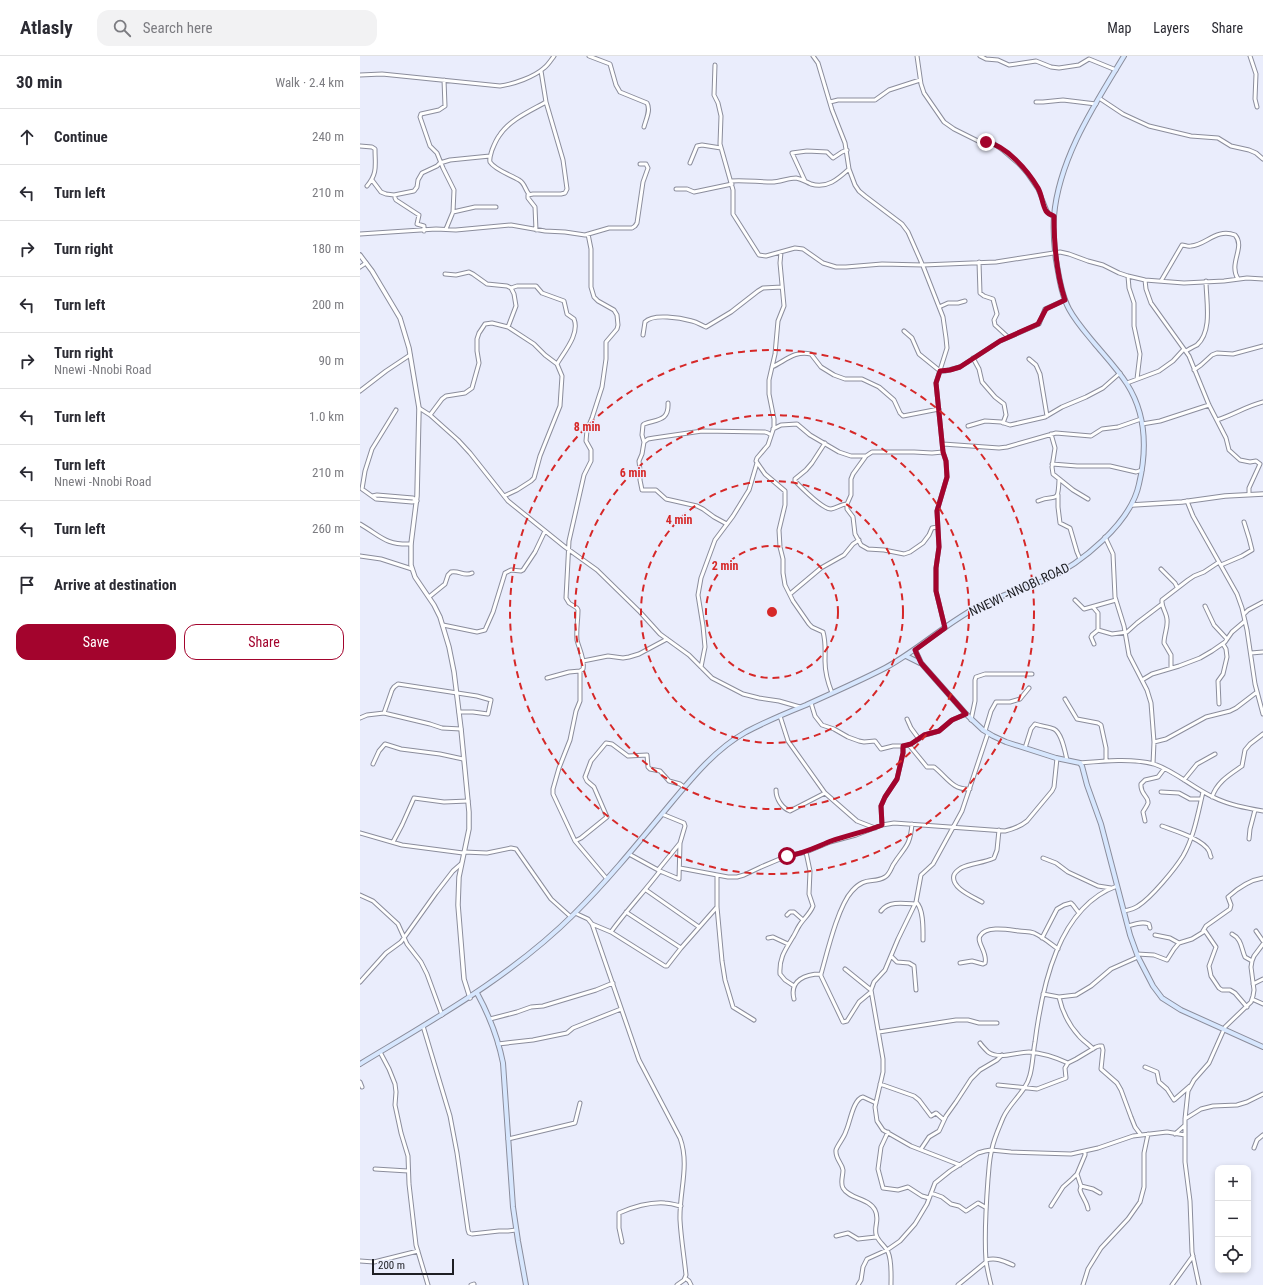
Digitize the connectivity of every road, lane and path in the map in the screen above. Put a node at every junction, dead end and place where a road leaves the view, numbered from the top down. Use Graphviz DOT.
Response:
graph roads {
  1 [pos="554,56"];
  2 [pos="589,56"];
  3 [pos="813,56"];
  4 [pos="917,56"];
  5 [pos="980,56"];
  6 [pos="1124,56"];
  7 [pos="1250,56"];
  8 [pos="715,65"];
  9 [pos="1116,70"];
  10 [pos="541,71"];
  11 [pos="360,75"];
  12 [pos="444,80"];
  13 [pos="920,80"];
  14 [pos="1099,98"];
  15 [pos="546,102"];
  16 [pos="830,102"];
  17 [pos="1036,102"];
  18 [pos="1096,104"];
  19 [pos="1257,107"];
  20 [pos="644,126"];
  21 [pos="360,146"];
  22 [pos="721,148"];
  23 [pos="847,150"];
  24 [pos="490,156"];
  25 [pos="1262,157"];
  26 [pos="440,163"];
  27 [pos="640,164"];
  28 [pos="690,164"];
  29 [pos="849,169"];
  30 [pos="372,180"];
  31 [pos="804,181"];
  32 [pos="731,183"];
  33 [pos="367,186"];
  34 [pos="676,189"];
  35 [pos="529,194"];
  36 [pos="395,195"];
  37 [pos="496,207"];
  38 [pos="453,212"];
  39 [pos="1054,216"];
  40 [pos="446,229"];
  41 [pos="424,230"];
  42 [pos="536,230"];
  43 [pos="360,234"];
  44 [pos="588,234"];
  45 [pos="781,252"];
  46 [pos="1055,253"];
  47 [pos="360,255"];
  48 [pos="979,262"];
  49 [pos="366,263"];
  50 [pos="923,265"];
  51 [pos="360,267"];
  52 [pos="445,274"];
  53 [pos="1128,276"];
  54 [pos="1238,279"];
  55 [pos="1263,279"];
  56 [pos="1145,280"];
  57 [pos="1161,281"];
  58 [pos="1206,281"];
  59 [pos="782,287"];
  60 [pos="511,288"];
  61 [pos="1065,300"];
  62 [pos="965,301"];
  63 [pos="939,307"];
  64 [pos="508,327"];
  65 [pos="904,331"];
  66 [pos="643,335"];
  67 [pos="1008,337"];
  68 [pos="1263,346"];
  69 [pos="1185,350"];
  70 [pos="410,355"];
  71 [pos="973,358"];
  72 [pos="1029,359"];
  73 [pos="557,364"];
  74 [pos="772,367"];
  75 [pos="1194,370"];
  76 [pos="940,371"];
  77 [pos="1120,374"];
  78 [pos="1137,379"];
  79 [pos="1126,383"];
  80 [pos="360,391"];
  81 [pos="1263,402"];
  82 [pos="668,403"];
  83 [pos="1209,405"];
  84 [pos="419,408"];
  85 [pos="939,409"];
  86 [pos="396,410"];
  87 [pos="430,416"];
  88 [pos="1047,416"];
  89 [pos="1216,420"];
  90 [pos="1141,422"];
  91 [pos="1003,423"];
  92 [pos="968,426"];
  93 [pos="773,430"];
  94 [pos="1051,434"];
  95 [pos="771,435"];
  96 [pos="644,442"];
  97 [pos="825,444"];
  98 [pos="943,444"];
  99 [pos="943,452"];
  100 [pos="866,456"];
  101 [pos="757,463"];
  102 [pos="1052,464"];
  103 [pos="1142,470"];
  104 [pos="1059,480"];
  105 [pos="1249,494"];
  106 [pos="1263,494"];
  107 [pos="1058,495"];
  108 [pos="504,496"];
  109 [pos="1088,498"];
  110 [pos="417,501"];
  111 [pos="1038,501"];
  112 [pos="1188,501"];
  113 [pos="847,504"];
  114 [pos="1132,505"];
  115 [pos="1244,522"];
  116 [pos="725,523"];
  117 [pos="360,524"];
  118 [pos="937,527"];
  119 [pos="545,531"];
  120 [pos="1105,537"];
  121 [pos="859,540"];
  122 [pos="411,544"];
  123 [pos="568,550"];
  124 [pos="360,556"];
  125 [pos="1080,559"];
  126 [pos="1220,564"];
  127 [pos="412,569"];
  128 [pos="1161,569"];
  129 [pos="472,573"];
  130 [pos="1177,587"];
  131 [pos="790,594"];
  132 [pos="429,597"];
  133 [pos="1075,600"];
  134 [pos="1116,600"];
  135 [pos="1263,602"];
  136 [pos="1162,604"];
  137 [pos="1205,606"];
  138 [pos="1093,607"];
  139 [pos="1242,608"];
  140 [pos="1253,608"];
  141 [pos="1244,614"];
  142 [pos="1245,621"];
  143 [pos="443,625"];
  144 [pos="945,628"];
  145 [pos="1098,630"];
  146 [pos="1125,633"];
  147 [pos="667,639"];
  148 [pos="1227,639"];
  149 [pos="1094,644"];
  150 [pos="1223,644"];
  151 [pos="915,650"];
  152 [pos="1263,652"];
  153 [pos="1251,653"];
  154 [pos="906,656"];
  155 [pos="583,661"];
  156 [pos="921,663"];
  157 [pos="701,667"];
  158 [pos="1171,668"];
  159 [pos="580,671"];
  160 [pos="1032,674"];
  161 [pos="547,678"];
  162 [pos="1142,680"];
  163 [pos="1029,688"];
  164 [pos="1257,692"];
  165 [pos="832,693"];
  166 [pos="457,694"];
  167 [pos="1065,699"];
  168 [pos="810,703"];
  169 [pos="1219,704"];
  170 [pos="800,707"];
  171 [pos="459,712"];
  172 [pos="384,713"];
  173 [pos="966,714"];
  174 [pos="1263,714"];
  175 [pos="780,716"];
  176 [pos="360,718"];
  177 [pos="907,719"];
  178 [pos="971,720"];
  179 [pos="461,729"];
  180 [pos="986,732"];
  181 [pos="1263,734"];
  182 [pos="919,739"];
  183 [pos="1154,742"];
  184 [pos="909,745"];
  185 [pos="903,746"];
  186 [pos="1025,748"];
  187 [pos="1215,754"];
  188 [pos="1057,758"];
  189 [pos="463,759"];
  190 [pos="1067,760"];
  191 [pos="1106,761"];
  192 [pos="1080,763"];
  193 [pos="373,764"];
  194 [pos="1153,764"];
  195 [pos="1164,769"];
  196 [pos="1184,780"];
  197 [pos="684,787"];
  198 [pos="970,789"];
  199 [pos="776,790"];
  200 [pos="1161,792"];
  201 [pos="1203,792"];
  202 [pos="824,793"];
  203 [pos="1212,797"];
  204 [pos="1201,799"];
  205 [pos="468,802"];
  206 [pos="1255,810"];
  207 [pos="1263,811"];
  208 [pos="662,814"];
  209 [pos="1145,821"];
  210 [pos="912,824"];
  211 [pos="882,825"];
  212 [pos="1162,826"];
  213 [pos="954,827"];
  214 [pos="875,828"];
  215 [pos="999,830"];
  216 [pos="360,833"];
  217 [pos="1191,836"];
  218 [pos="1250,839"];
  219 [pos="576,840"];
  220 [pos="393,842"];
  221 [pos="680,843"];
  222 [pos="806,852"];
  223 [pos="464,853"];
  224 [pos="629,854"];
  225 [pos="1211,857"];
  226 [pos="1044,858"];
  227 [pos="461,864"];
  228 [pos="680,868"];
  229 [pos="659,870"];
  230 [pos="717,875"];
  231 [pos="1263,878"];
  232 [pos="607,879"];
  233 [pos="1117,886"];
  234 [pos="1111,888"];
  235 [pos="646,890"];
  236 [pos="360,895"];
  237 [pos="982,902"];
  238 [pos="915,903"];
  239 [pos="717,906"];
  240 [pos="881,911"];
  241 [pos="1124,911"];
  242 [pos="626,912"];
  243 [pos="576,913"];
  244 [pos="1079,913"];
  245 [pos="787,915"];
  246 [pos="571,917"];
  247 [pos="804,920"];
  248 [pos="592,924"];
  249 [pos="1128,926"];
  250 [pos="699,927"];
  251 [pos="1150,928"];
  252 [pos="1203,931"];
  253 [pos="1256,931"];
  254 [pos="611,932"];
  255 [pos="1232,934"];
  256 [pos="1155,935"];
  257 [pos="768,938"];
  258 [pos="1042,938"];
  259 [pos="404,939"];
  260 [pos="923,940"];
  261 [pos="1263,942"];
  262 [pos="1179,943"];
  263 [pos="788,944"];
  264 [pos="681,948"];
  265 [pos="1058,949"];
  266 [pos="891,956"];
  267 [pos="1137,956"];
  268 [pos="1252,961"];
  269 [pos="960,963"];
  270 [pos="845,969"];
  271 [pos="821,974"];
  272 [pos="1263,979"];
  273 [pos="360,982"];
  274 [pos="613,983"];
  275 [pos="1253,984"];
  276 [pos="794,986"];
  277 [pos="916,990"];
  278 [pos="871,991"];
  279 [pos="477,993"];
  280 [pos="1043,994"];
  281 [pos="1059,997"];
  282 [pos="470,998"];
  283 [pos="794,999"];
  284 [pos="1252,999"];
  285 [pos="1263,1004"];
  286 [pos="1247,1006"];
  287 [pos="621,1009"];
  288 [pos="442,1015"];
  289 [pos="490,1019"];
  290 [pos="754,1020"];
  291 [pos="997,1023"];
  292 [pos="424,1026"];
  293 [pos="1223,1030"];
  294 [pos="879,1032"];
  295 [pos="980,1043"];
  296 [pos="498,1044"];
  297 [pos="1093,1049"];
  298 [pos="1263,1049"];
  299 [pos="380,1052"];
  300 [pos="1033,1053"];
  301 [pos="1002,1055"];
  302 [pos="1068,1063"];
  303 [pos="360,1064"];
  304 [pos="1145,1068"];
  305 [pos="360,1082"];
  306 [pos="880,1084"];
  307 [pos="998,1085"];
  308 [pos="1190,1086"];
  309 [pos="362,1087"];
  310 [pos="1024,1088"];
  311 [pos="1263,1094"];
  312 [pos="580,1103"];
  313 [pos="876,1103"];
  314 [pos="1186,1119"];
  315 [pos="944,1120"];
  316 [pos="1185,1125"];
  317 [pos="888,1132"];
  318 [pos="1148,1134"];
  319 [pos="1175,1134"];
  320 [pos="1141,1135"];
  321 [pos="1185,1135"];
  322 [pos="1263,1135"];
  323 [pos="508,1138"];
  324 [pos="1254,1148"];
  325 [pos="921,1149"];
  326 [pos="991,1150"];
  327 [pos="1085,1151"];
  328 [pos="960,1165"];
  329 [pos="376,1169"];
  330 [pos="408,1171"];
  331 [pos="1076,1174"];
  332 [pos="1081,1186"];
  333 [pos="931,1193"];
  334 [pos="1100,1193"];
  335 [pos="929,1198"];
  336 [pos="681,1206"];
  337 [pos="1051,1206"];
  338 [pos="986,1207"];
  339 [pos="1088,1209"];
  340 [pos="516,1230"];
  341 [pos="836,1236"];
  342 [pos="876,1238"];
  343 [pos="622,1242"];
  344 [pos="887,1250"];
  345 [pos="418,1251"];
  346 [pos="1193,1256"];
  347 [pos="360,1261"];
  348 [pos="986,1261"];
  349 [pos="1013,1265"];
  350 [pos="685,1278"];
  351 [pos="428,1285"];
  352 [pos="526,1285"];
  353 [pos="677,1285"];
  354 [pos="691,1285"];
  355 [pos="858,1285"];
  356 [pos="891,1285"];
  357 [pos="958,1285"];
  358 [pos="991,1285"];
  359 [pos="1083,1285"];
  360 [pos="1172,1285"];
  361 [pos="1199,1285"];
  1 -- 10 [label="street"];
  2 -- 20 [label="street"];
  3 -- 16 [label="street"];
  4 -- 13 [label="street"];
  5 -- 9 [label="street"];
  6 -- 9 [label="main road, NNEWI -NNOBI ROAD"];
  7 -- 19 [label="street"];
  8 -- 22 [label="street"];
  9 -- 14 [label="main road, NNEWI -NNOBI ROAD"];
  10 -- 12 [label="street"];
  10 -- 15 [label="street"];
  11 -- 12 [label="street"];
  12 -- 26 [label="street"];
  13 -- 16 [label="street"];
  13 -- 39 [label="street"];
  14 -- 18 [label="main road, NNEWI -NNOBI ROAD"];
  14 -- 25 [label="street"];
  15 -- 24 [label="street"];
  15 -- 35 [label="street"];
  16 -- 23 [label="street"];
  17 -- 18 [label="street"];
  18 -- 39 [label="main road, NNEWI -NNOBI ROAD"];
  21 -- 30 [label="street"];
  22 -- 28 [label="street"];
  22 -- 32 [label="street"];
  23 -- 29 [label="street"];
  23 -- 31 [label="street"];
  24 -- 26 [label="street"];
  24 -- 35 [label="street"];
  26 -- 36 [label="street"];
  26 -- 38 [label="street"];
  27 -- 44 [label="street"];
  29 -- 31 [label="street"];
  29 -- 50 [label="street"];
  30 -- 33 [label="street"];
  30 -- 36 [label="street"];
  31 -- 32 [label="street"];
  32 -- 34 [label="street"];
  32 -- 45 [label="street"];
  35 -- 42 [label="street"];
  36 -- 41 [label="street"];
  37 -- 38 [label="street"];
  38 -- 40 [label="street"];
  39 -- 46 [label="main road, NNEWI -NNOBI ROAD"];
  40 -- 41 [label="street"];
  40 -- 42 [label="street"];
  41 -- 43 [label="street"];
  42 -- 44 [label="street"];
  44 -- 123 [label="street"];
  45 -- 50 [label="street"];
  45 -- 59 [label="street"];
  46 -- 48 [label="street"];
  46 -- 53 [label="street"];
  46 -- 61 [label="main road, NNEWI -NNOBI ROAD"];
  47 -- 49 [label="street"];
  48 -- 50 [label="street"];
  48 -- 67 [label="street"];
  49 -- 51 [label="street"];
  49 -- 70 [label="street"];
  50 -- 63 [label="street"];
  52 -- 60 [label="street"];
  53 -- 56 [label="street"];
  53 -- 78 [label="street"];
  54 -- 55 [label="street"];
  54 -- 57 [label="street"];
  54 -- 58 [label="street"];
  56 -- 57 [label="street"];
  56 -- 69 [label="street"];
  57 -- 58 [label="street"];
  58 -- 69 [label="street"];
  59 -- 66 [label="street"];
  59 -- 74 [label="street"];
  60 -- 64 [label="street"];
  60 -- 73 [label="street"];
  61 -- 67 [label="street"];
  61 -- 77 [label="main road, NNEWI -NNOBI ROAD"];
  62 -- 63 [label="street"];
  63 -- 76 [label="street"];
  64 -- 73 [label="street"];
  64 -- 87 [label="street"];
  65 -- 76 [label="street"];
  67 -- 71 [label="street"];
  68 -- 75 [label="street"];
  69 -- 75 [label="street"];
  69 -- 78 [label="street"];
  70 -- 80 [label="street"];
  70 -- 84 [label="street"];
  71 -- 76 [label="street"];
  71 -- 91 [label="street"];
  72 -- 88 [label="street"];
  73 -- 108 [label="street"];
  74 -- 85 [label="street"];
  74 -- 93 [label="street"];
  75 -- 83 [label="street"];
  76 -- 85 [label="street"];
  77 -- 79 [label="main road, NNEWI -NNOBI ROAD"];
  77 -- 88 [label="street"];
  78 -- 79 [label="street"];
  79 -- 90 [label="main road, NNEWI -NNOBI ROAD"];
  81 -- 89 [label="street"];
  82 -- 96 [label="street"];
  83 -- 89 [label="street"];
  83 -- 90 [label="street"];
  84 -- 87 [label="street"];
  84 -- 110 [label="street"];
  85 -- 98 [label="street"];
  86 -- 110 [label="street"];
  87 -- 108 [label="street"];
  88 -- 91 [label="street"];
  89 -- 105 [label="street"];
  90 -- 94 [label="street"];
  90 -- 103 [label="main road, NNEWI -NNOBI ROAD"];
  91 -- 92 [label="street"];
  93 -- 95 [label="street"];
  93 -- 97 [label="street"];
  94 -- 98 [label="street"];
  94 -- 102 [label="street"];
  95 -- 96 [label="street"];
  95 -- 101 [label="street"];
  96 -- 116 [label="street"];
  97 -- 100 [label="street"];
  97 -- 113 [label="street"];
  98 -- 99 [label="street"];
  99 -- 100 [label="street"];
  99 -- 118 [label="street"];
  100 -- 113 [label="street"];
  101 -- 131 [label="street"];
  101 -- 157 [label="street"];
  102 -- 103 [label="street"];
  102 -- 104 [label="street"];
  103 -- 114 [label="main road, NNEWI -NNOBI ROAD"];
  104 -- 107 [label="street"];
  104 -- 109 [label="street"];
  105 -- 106 [label="street"];
  105 -- 112 [label="street"];
  107 -- 111 [label="street"];
  107 -- 125 [label="street"];
  108 -- 119 [label="street"];
  110 -- 122 [label="street"];
  112 -- 114 [label="street"];
  112 -- 126 [label="street"];
  113 -- 121 [label="street"];
  114 -- 120 [label="main road, NNEWI -NNOBI ROAD"];
  115 -- 126 [label="street"];
  117 -- 122 [label="street"];
  118 -- 121 [label="street"];
  118 -- 144 [label="street"];
  119 -- 123 [label="street"];
  119 -- 143 [label="street"];
  120 -- 125 [label="main road, NNEWI -NNOBI ROAD"];
  120 -- 134 [label="street"];
  121 -- 131 [label="street"];
  122 -- 127 [label="street"];
  123 -- 147 [label="street"];
  123 -- 155 [label="street"];
  124 -- 127 [label="street"];
  125 -- 144 [label="main road, NNEWI -NNOBI ROAD"];
  126 -- 130 [label="street"];
  126 -- 139 [label="street"];
  127 -- 132 [label="street"];
  128 -- 130 [label="street"];
  129 -- 132 [label="street"];
  130 -- 136 [label="street"];
  131 -- 165 [label="street"];
  132 -- 143 [label="street"];
  133 -- 138 [label="street"];
  134 -- 138 [label="street"];
  134 -- 146 [label="street"];
  135 -- 140 [label="street"];
  136 -- 146 [label="street"];
  136 -- 158 [label="street"];
  137 -- 148 [label="street"];
  138 -- 145 [label="street"];
  139 -- 140 [label="street"];
  139 -- 141 [label="street"];
  140 -- 141 [label="street"];
  141 -- 142 [label="street"];
  142 -- 148 [label="street"];
  142 -- 153 [label="street"];
  143 -- 166 [label="street"];
  144 -- 151 [label="main road, NNEWI -NNOBI ROAD"];
  145 -- 146 [label="street"];
  145 -- 149 [label="street"];
  146 -- 162 [label="street"];
  147 -- 155 [label="street"];
  147 -- 157 [label="street"];
  148 -- 150 [label="street"];
  150 -- 158 [label="street"];
  150 -- 169 [label="street"];
  151 -- 154 [label="main road, NNEWI -NNOBI ROAD"];
  151 -- 156 [label="main road"];
  152 -- 153 [label="street"];
  153 -- 164 [label="street"];
  154 -- 156 [label="main road"];
  154 -- 165 [label="main road, NNEWI -NNOBI ROAD"];
  155 -- 159 [label="street"];
  156 -- 173 [label="main road"];
  157 -- 170 [label="street"];
  158 -- 162 [label="street"];
  159 -- 161 [label="street"];
  159 -- 219 [label="street"];
  160 -- 178 [label="street"];
  162 -- 183 [label="street"];
  163 -- 180 [label="street"];
  164 -- 174 [label="street"];
  164 -- 183 [label="street"];
  165 -- 168 [label="main road, NNEWI -NNOBI ROAD"];
  166 -- 171 [label="street"];
  166 -- 171 [label="street"];
  166 -- 172 [label="street"];
  167 -- 191 [label="street"];
  168 -- 170 [label="main road, NNEWI -NNOBI ROAD"];
  168 -- 185 [label="street"];
  170 -- 175 [label="main road, NNEWI -NNOBI ROAD"];
  171 -- 179 [label="street"];
  172 -- 176 [label="street"];
  172 -- 179 [label="street"];
  173 -- 178 [label="main road"];
  173 -- 182 [label="street"];
  175 -- 197 [label="main road, NNEWI -NNOBI ROAD"];
  175 -- 202 [label="street"];
  177 -- 182 [label="street"];
  178 -- 180 [label="main road"];
  179 -- 189 [label="street"];
  180 -- 186 [label="main road"];
  180 -- 198 [label="street"];
  181 -- 203 [label="street"];
  182 -- 184 [label="street"];
  183 -- 194 [label="street"];
  184 -- 185 [label="street"];
  184 -- 198 [label="street"];
  185 -- 211 [label="street"];
  186 -- 188 [label="main road"];
  186 -- 190 [label="street"];
  187 -- 196 [label="street"];
  188 -- 190 [label="main road"];
  188 -- 215 [label="street"];
  189 -- 193 [label="street"];
  189 -- 205 [label="street"];
  190 -- 192 [label="main road"];
  191 -- 192 [label="street"];
  191 -- 194 [label="street"];
  192 -- 233 [label="main road"];
  194 -- 195 [label="street"];
  195 -- 196 [label="street"];
  195 -- 209 [label="street"];
  196 -- 201 [label="street"];
  197 -- 208 [label="main road, NNEWI -NNOBI ROAD"];
  197 -- 219 [label="street"];
  198 -- 213 [label="street"];
  199 -- 202 [label="street"];
  200 -- 204 [label="street"];
  201 -- 203 [label="street"];
  201 -- 204 [label="street"];
  202 -- 214 [label="street"];
  203 -- 206 [label="street"];
  204 -- 217 [label="street"];
  205 -- 220 [label="street"];
  205 -- 223 [label="street"];
  206 -- 207 [label="street"];
  206 -- 218 [label="street"];
  208 -- 221 [label="street"];
  208 -- 224 [label="main road, NNEWI -NNOBI ROAD"];
  210 -- 211 [label="street"];
  210 -- 213 [label="street"];
  210 -- 271 [label="street"];
  211 -- 214 [label="street"];
  212 -- 217 [label="street"];
  213 -- 215 [label="street"];
  213 -- 238 [label="street"];
  214 -- 222 [label="street"];
  215 -- 237 [label="street"];
  216 -- 220 [label="street"];
  217 -- 225 [label="street"];
  217 -- 241 [label="street"];
  219 -- 232 [label="street"];
  220 -- 223 [label="street"];
  221 -- 228 [label="street"];
  221 -- 229 [label="street"];
  222 -- 230 [label="street"];
  222 -- 247 [label="street"];
  223 -- 227 [label="street"];
  223 -- 246 [label="street"];
  224 -- 229 [label="street"];
  224 -- 232 [label="main road, NNEWI -NNOBI ROAD"];
  226 -- 234 [label="street"];
  227 -- 259 [label="street"];
  227 -- 282 [label="street"];
  228 -- 229 [label="street"];
  228 -- 230 [label="street"];
  229 -- 235 [label="street"];
  230 -- 239 [label="street"];
  231 -- 252 [label="street"];
  232 -- 243 [label="main road, NNEWI -NNOBI ROAD"];
  233 -- 234 [label="street"];
  233 -- 241 [label="main road"];
  234 -- 244 [label="street"];
  235 -- 242 [label="street"];
  235 -- 250 [label="street"];
  236 -- 259 [label="street"];
  238 -- 240 [label="street"];
  238 -- 260 [label="street"];
  238 -- 266 [label="street"];
  239 -- 250 [label="street"];
  239 -- 290 [label="street"];
  241 -- 249 [label="main road"];
  242 -- 254 [label="street"];
  242 -- 264 [label="street"];
  243 -- 246 [label="main road, NNEWI -NNOBI ROAD"];
  243 -- 248 [label="street"];
  244 -- 258 [label="street"];
  244 -- 265 [label="street"];
  245 -- 247 [label="street"];
  246 -- 279 [label="main road, NNEWI -NNOBI ROAD"];
  247 -- 263 [label="street"];
  248 -- 254 [label="street"];
  248 -- 274 [label="street"];
  249 -- 251 [label="street"];
  249 -- 267 [label="main road"];
  250 -- 264 [label="street"];
  252 -- 262 [label="street"];
  252 -- 286 [label="street"];
  253 -- 261 [label="street"];
  254 -- 264 [label="street"];
  255 -- 268 [label="street"];
  256 -- 262 [label="street"];
  257 -- 263 [label="street"];
  258 -- 265 [label="street"];
  258 -- 269 [label="street"];
  259 -- 273 [label="street"];
  259 -- 288 [label="street"];
  261 -- 268 [label="street"];
  262 -- 267 [label="street"];
  263 -- 276 [label="street"];
  265 -- 280 [label="street"];
  266 -- 277 [label="street"];
  266 -- 278 [label="street"];
  267 -- 281 [label="street"];
  267 -- 293 [label="main road"];
  268 -- 275 [label="street"];
  270 -- 278 [label="street"];
  271 -- 276 [label="street"];
  271 -- 278 [label="street"];
  272 -- 275 [label="street"];
  274 -- 287 [label="street"];
  274 -- 289 [label="street"];
  275 -- 284 [label="street"];
  276 -- 283 [label="street"];
  278 -- 294 [label="street"];
  279 -- 282 [label="main road, NNEWI -NNOBI ROAD"];
  279 -- 289 [label="main road"];
  280 -- 281 [label="street"];
  280 -- 300 [label="street"];
  281 -- 297 [label="street"];
  282 -- 288 [label="main road, NNEWI -NNOBI ROAD"];
  284 -- 285 [label="street"];
  284 -- 286 [label="street"];
  286 -- 293 [label="street"];
  287 -- 296 [label="street"];
  287 -- 336 [label="street"];
  288 -- 292 [label="main road, NNEWI -NNOBI ROAD"];
  289 -- 296 [label="main road"];
  291 -- 294 [label="street"];
  292 -- 299 [label="main road, NNEWI -NNOBI ROAD"];
  292 -- 340 [label="street"];
  293 -- 298 [label="main road"];
  293 -- 308 [label="street"];
  294 -- 306 [label="street"];
  295 -- 301 [label="street"];
  296 -- 323 [label="main road"];
  297 -- 302 [label="street"];
  297 -- 320 [label="street"];
  299 -- 303 [label="main road, NNEWI -NNOBI ROAD"];
  299 -- 330 [label="street"];
  300 -- 301 [label="street"];
  300 -- 302 [label="street"];
  300 -- 310 [label="street"];
  301 -- 315 [label="street"];
  302 -- 310 [label="street"];
  304 -- 308 [label="street"];
  305 -- 309 [label="street"];
  306 -- 313 [label="street"];
  306 -- 315 [label="street"];
  307 -- 310 [label="street"];
  308 -- 314 [label="street"];
  310 -- 326 [label="street"];
  311 -- 314 [label="street"];
  312 -- 323 [label="street"];
  313 -- 317 [label="street"];
  313 -- 342 [label="street"];
  314 -- 316 [label="street"];
  315 -- 325 [label="street"];
  316 -- 319 [label="street"];
  316 -- 321 [label="street"];
  317 -- 325 [label="street"];
  317 -- 335 [label="street"];
  318 -- 319 [label="street"];
  318 -- 320 [label="street"];
  318 -- 359 [label="street"];
  319 -- 321 [label="street"];
  320 -- 327 [label="street"];
  321 -- 346 [label="street"];
  322 -- 324 [label="street"];
  323 -- 340 [label="main road"];
  325 -- 328 [label="street"];
  326 -- 327 [label="street"];
  326 -- 328 [label="street"];
  326 -- 338 [label="street"];
  327 -- 331 [label="street"];
  328 -- 333 [label="street"];
  329 -- 330 [label="street"];
  330 -- 345 [label="street"];
  331 -- 332 [label="street"];
  331 -- 337 [label="street"];
  332 -- 334 [label="street"];
  332 -- 339 [label="street"];
  333 -- 335 [label="street"];
  333 -- 338 [label="street"];
  335 -- 344 [label="street"];
  336 -- 343 [label="street"];
  336 -- 350 [label="street"];
  338 -- 348 [label="street"];
  340 -- 352 [label="main road"];
  341 -- 342 [label="street"];
  342 -- 344 [label="street"];
  344 -- 355 [label="street"];
  344 -- 356 [label="street"];
  345 -- 347 [label="street"];
  345 -- 351 [label="street"];
  346 -- 360 [label="street"];
  346 -- 361 [label="street"];
  348 -- 349 [label="street"];
  348 -- 357 [label="street"];
  348 -- 358 [label="street"];
  350 -- 353 [label="street"];
  350 -- 354 [label="street"];
}
